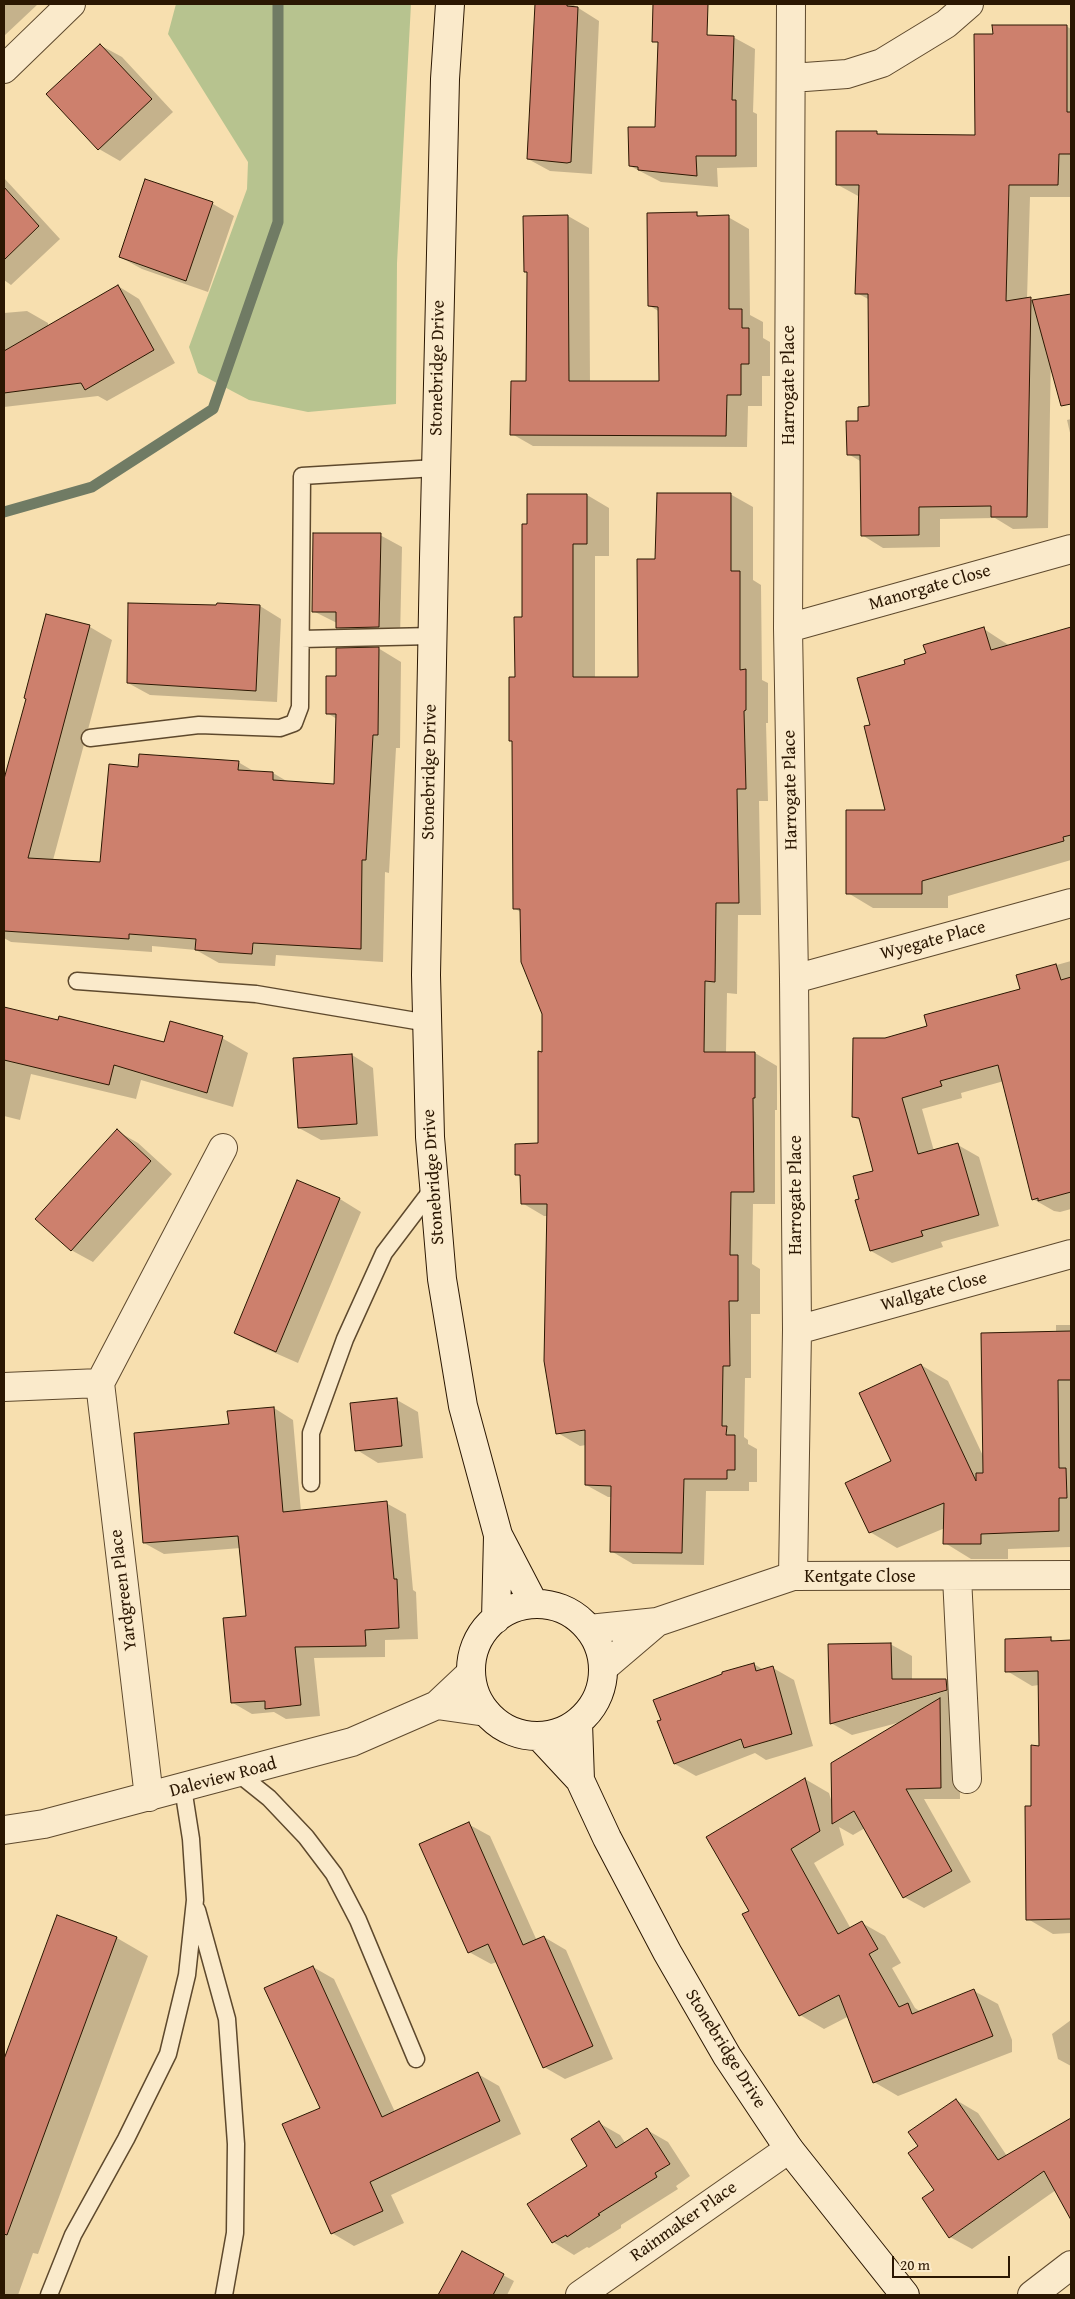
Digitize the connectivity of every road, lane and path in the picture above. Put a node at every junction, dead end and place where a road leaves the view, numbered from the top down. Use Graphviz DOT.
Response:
graph roads {
  1 [pos="72,4"];
  2 [pos="450,4"];
  3 [pos="791,4"];
  4 [pos="969,4"];
  5 [pos="4,69"];
  6 [pos="791,78"];
  7 [pos="436,468"];
  8 [pos="1071,549"];
  9 [pos="788,628"];
  10 [pos="432,636"];
  11 [pos="301,639"];
  12 [pos="90,738"];
  13 [pos="1071,903"];
  14 [pos="794,979"];
  15 [pos="77,981"];
  16 [pos="428,1023"];
  17 [pos="223,1148"];
  18 [pos="434,1187"];
  19 [pos="1071,1254"];
  20 [pos="797,1330"];
  21 [pos="100,1383"];
  22 [pos="4,1387"];
  23 [pos="311,1483"];
  24 [pos="498,1535"];
  25 [pos="1071,1575"];
  26 [pos="793,1576"];
  27 [pos="957,1577"];
  28 [pos="534,1604"];
  29 [pos="496,1618"];
  30 [pos="657,1622"];
  31 [pos="589,1629"];
  32 [pos="603,1668"];
  33 [pos="471,1674"];
  34 [pos="437,1705"];
  35 [pos="486,1712"];
  36 [pos="578,1723"];
  37 [pos="540,1737"];
  38 [pos="239,1774"];
  39 [pos="967,1779"];
  40 [pos="580,1780"];
  41 [pos="184,1788"];
  42 [pos="149,1797"];
  43 [pos="4,1830"];
  44 [pos="195,1900"];
  45 [pos="416,2059"];
  46 [pos="789,2149"];
  47 [pos="1071,2265"];
  48 [pos="49,2295"];
  49 [pos="224,2295"];
  50 [pos="580,2295"];
  51 [pos="905,2295"];
  52 [pos="1032,2295"];
  1 -- 5 [label="street"];
  2 -- 7 [label="street, Stonebridge Drive"];
  3 -- 6 [label="street, Harrogate Place"];
  4 -- 6 [label="street"];
  6 -- 9 [label="street, Harrogate Place"];
  7 -- 10 [label="street, Stonebridge Drive"];
  7 -- 11 [label="lane"];
  8 -- 9 [label="street, Manorgate Close"];
  9 -- 14 [label="street, Harrogate Place"];
  10 -- 11 [label="lane"];
  10 -- 16 [label="street, Stonebridge Drive"];
  11 -- 12 [label="lane"];
  13 -- 14 [label="street, Wyegate Place"];
  14 -- 20 [label="street, Harrogate Place"];
  15 -- 16 [label="lane"];
  16 -- 18 [label="street, Stonebridge Drive"];
  17 -- 21 [label="street"];
  18 -- 23 [label="lane"];
  18 -- 24 [label="street, Stonebridge Drive"];
  19 -- 20 [label="street, Wallgate Close"];
  20 -- 26 [label="street, Harrogate Place"];
  21 -- 22 [label="street"];
  21 -- 42 [label="street, Yardgreen Place"];
  24 -- 28 [label="street, Stonebridge Drive"];
  24 -- 29 [label="street, Stonebridge Drive"];
  25 -- 27 [label="street, Kentgate Close"];
  26 -- 27 [label="street, Kentgate Close"];
  26 -- 30 [label="street, Kentgate Close"];
  27 -- 39 [label="street"];
  28 -- 29 [label="street"];
  28 -- 31 [label="street"];
  29 -- 33 [label="street"];
  30 -- 31 [label="street, Kentgate Close"];
  30 -- 32 [label="street, Kentgate Close"];
  31 -- 32 [label="street"];
  32 -- 36 [label="street"];
  33 -- 34 [label="street, Daleview Road"];
  33 -- 35 [label="street"];
  34 -- 35 [label="street"];
  34 -- 38 [label="street, Daleview Road"];
  35 -- 37 [label="street"];
  36 -- 37 [label="street"];
  36 -- 40 [label="street, Stonebridge Drive"];
  37 -- 40 [label="street, Stonebridge Drive"];
  38 -- 41 [label="street, Daleview Road"];
  38 -- 45 [label="lane"];
  40 -- 46 [label="street, Stonebridge Drive"];
  41 -- 42 [label="street, Daleview Road"];
  41 -- 44 [label="lane"];
  42 -- 43 [label="street, Daleview Road"];
  44 -- 48 [label="lane"];
  44 -- 49 [label="lane"];
  46 -- 50 [label="street, Rainmaker Place"];
  46 -- 51 [label="street, Stonebridge Drive"];
  47 -- 52 [label="street"];
}
